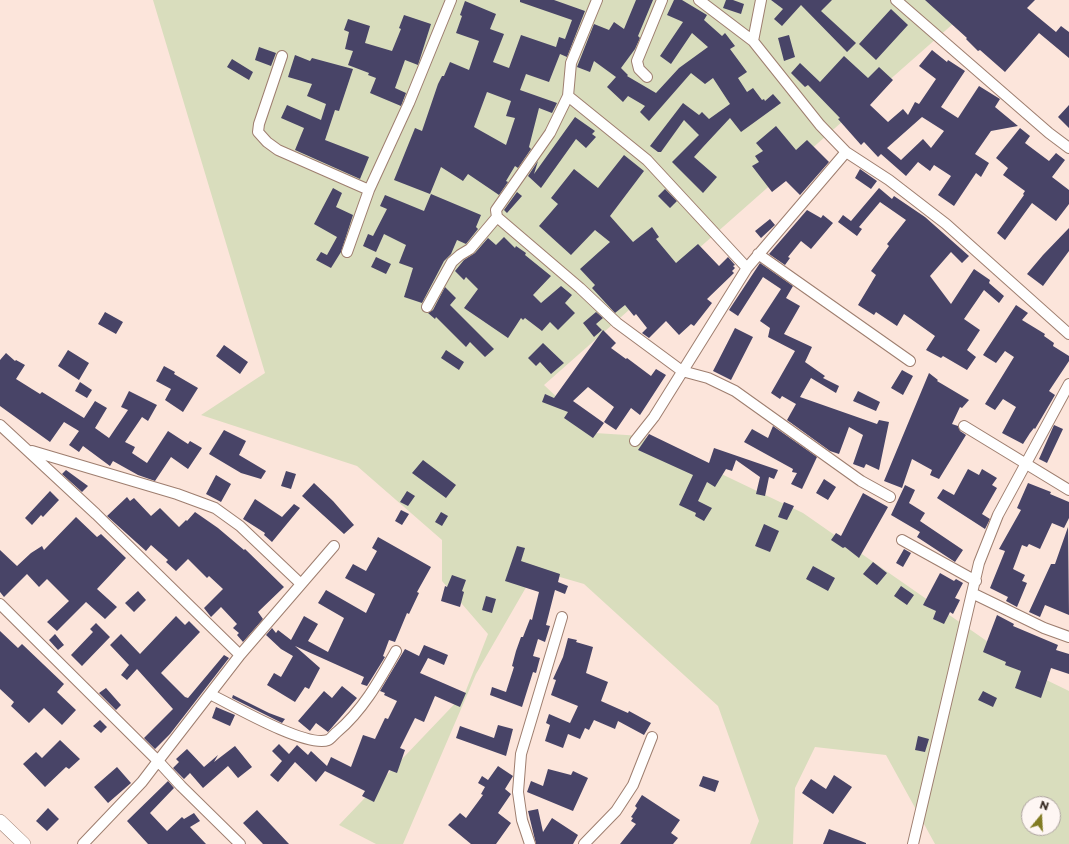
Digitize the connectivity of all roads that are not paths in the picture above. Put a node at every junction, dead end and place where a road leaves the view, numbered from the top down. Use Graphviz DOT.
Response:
graph roads {
  1 [pos="451,0"];
  2 [pos="597,0"];
  3 [pos="662,0"];
  4 [pos="699,0"];
  5 [pos="761,0"];
  6 [pos="896,0"];
  7 [pos="753,41"];
  8 [pos="282,56"];
  9 [pos="647,77"];
  10 [pos="568,96"];
  11 [pos="1069,148"];
  12 [pos="846,152"];
  13 [pos="369,190"];
  14 [pos="496,217"];
  15 [pos="347,252"];
  16 [pos="758,254"];
  17 [pos="747,268"];
  18 [pos="427,307"];
  19 [pos="1069,334"];
  20 [pos="910,361"];
  21 [pos="682,371"];
  22 [pos="1069,384"];
  23 [pos="0,425"];
  24 [pos="964,426"];
  25 [pos="635,441"];
  26 [pos="30,451"];
  27 [pos="1025,462"];
  28 [pos="1069,490"];
  29 [pos="890,497"];
  30 [pos="902,540"];
  31 [pos="334,546"];
  32 [pos="976,581"];
  33 [pos="301,584"];
  34 [pos="974,594"];
  35 [pos="0,604"];
  36 [pos="562,617"];
  37 [pos="1069,637"];
  38 [pos="396,651"];
  39 [pos="240,655"];
  40 [pos="210,694"];
  41 [pos="652,737"];
  42 [pos="158,760"];
  43 [pos="0,821"];
  44 [pos="24,844"];
  45 [pos="83,844"];
  46 [pos="240,844"];
  47 [pos="530,844"];
  48 [pos="584,844"];
  49 [pos="913,844"];
  1 -- 13 [label="street"];
  2 -- 10 [label="street"];
  3 -- 9 [label="street"];
  4 -- 7 [label="street"];
  5 -- 7 [label="street"];
  6 -- 11 [label="street"];
  7 -- 12 [label="street"];
  8 -- 13 [label="street"];
  10 -- 14 [label="street"];
  10 -- 17 [label="street"];
  12 -- 16 [label="street"];
  12 -- 19 [label="street"];
  13 -- 15 [label="street"];
  14 -- 18 [label="street"];
  14 -- 21 [label="street"];
  16 -- 17 [label="street"];
  16 -- 20 [label="street"];
  17 -- 21 [label="street"];
  21 -- 25 [label="street"];
  21 -- 29 [label="street"];
  22 -- 27 [label="street"];
  23 -- 26 [label="street"];
  24 -- 27 [label="street"];
  26 -- 33 [label="street"];
  26 -- 39 [label="street"];
  27 -- 28 [label="street"];
  27 -- 32 [label="street"];
  30 -- 32 [label="street"];
  31 -- 33 [label="street"];
  32 -- 34 [label="street"];
  33 -- 39 [label="street"];
  34 -- 37 [label="street"];
  34 -- 49 [label="street"];
  35 -- 42 [label="street"];
  36 -- 47 [label="street"];
  38 -- 40 [label="street"];
  39 -- 40 [label="street"];
  40 -- 42 [label="street"];
  41 -- 48 [label="street"];
  42 -- 45 [label="street"];
  42 -- 46 [label="street"];
  43 -- 44 [label="street"];
}
